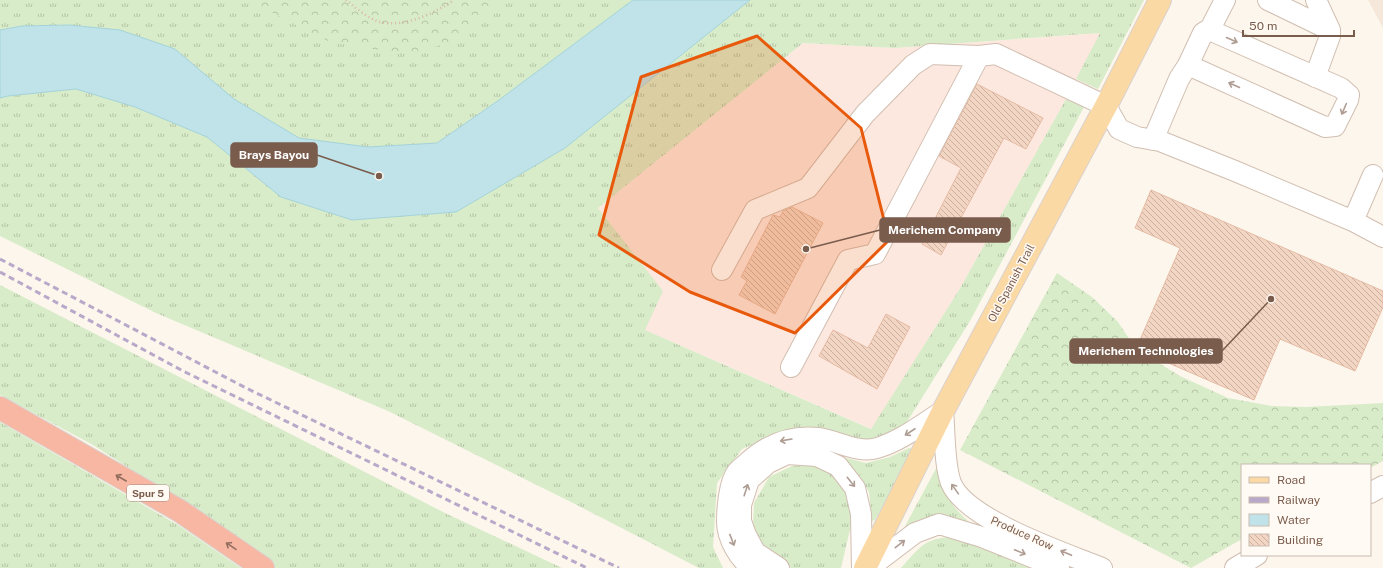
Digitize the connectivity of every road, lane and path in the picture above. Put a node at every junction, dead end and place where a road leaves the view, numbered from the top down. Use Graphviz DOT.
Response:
graph roads {
  1 [pos="346,0"];
  2 [pos="454,0"];
  3 [pos="1160,0"];
  4 [pos="1225,0"];
  5 [pos="1268,0"];
  6 [pos="1316,0"];
  7 [pos="1330,30"];
  8 [pos="1210,31"];
  9 [pos="979,56"];
  10 [pos="1188,65"];
  11 [pos="1315,77"];
  12 [pos="1106,106"];
  13 [pos="1153,140"];
  14 [pos="1374,175"];
  15 [pos="1353,221"];
  16 [pos="1383,237"];
  17 [pos="722,270"];
  18 [pos="792,367"];
  19 [pos="0,408"];
  20 [pos="943,411"];
  21 [pos="1383,486"];
  22 [pos="1371,493"];
  23 [pos="1256,556"];
  24 [pos="263,568"];
  25 [pos="752,568"];
  26 [pos="779,568"];
  27 [pos="863,568"];
  28 [pos="869,568"];
  29 [pos="1058,568"];
  30 [pos="1102,568"];
  31 [pos="1235,568"];
  1 -- 2 [label="path"];
  3 -- 12 [label="main road, Old Spanish Trail"];
  4 -- 8 [label="street"];
  5 -- 7 [label="street"];
  6 -- 7 [label="street"];
  7 -- 11 [label="street"];
  8 -- 10 [label="street"];
  8 -- 11 [label="street, one-way"];
  9 -- 12 [label="street"];
  9 -- 17 [label="street"];
  9 -- 18 [label="street"];
  11 -- 10 [label="street, one-way"];
  10 -- 13 [label="street"];
  12 -- 13 [label="street"];
  12 -- 20 [label="main road, Old Spanish Trail"];
  13 -- 15 [label="street"];
  14 -- 15 [label="street"];
  15 -- 16 [label="street"];
  24 -- 19 [label="highway, Spur 5 / Spur 5, one-way"];
  20 -- 25 [label="street, one-way"];
  20 -- 27 [label="main road, Old Spanish Trail"];
  30 -- 20 [label="street, Produce Row, one-way"];
  21 -- 22 [label="street"];
  23 -- 31 [label="street"];
  26 -- 27 [label="street, one-way"];
  28 -- 29 [label="street, Produce Row, one-way"];
}
